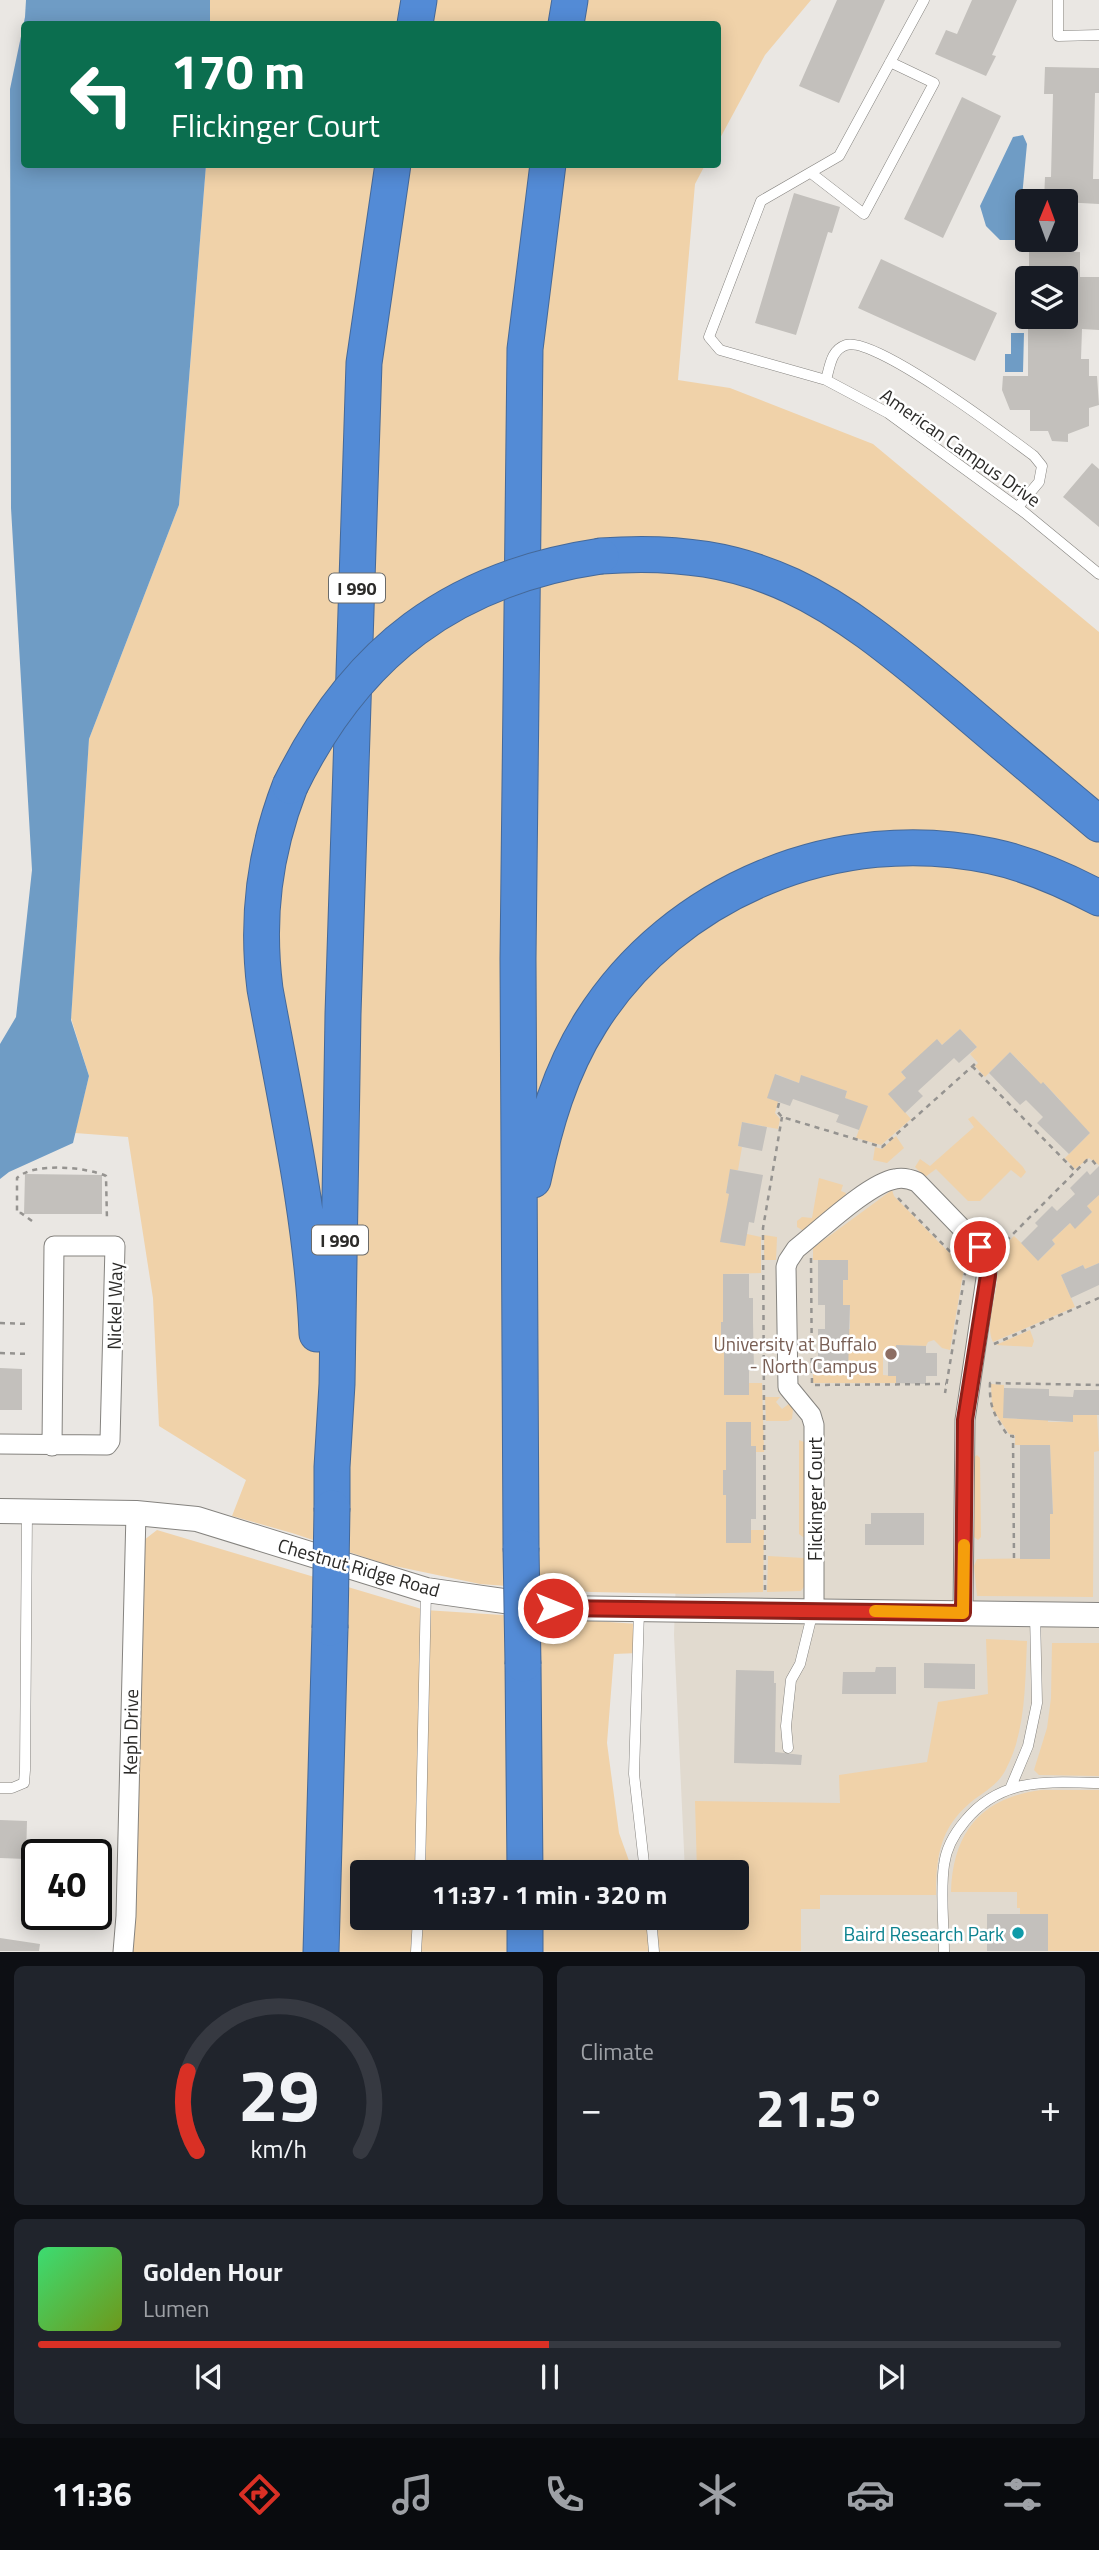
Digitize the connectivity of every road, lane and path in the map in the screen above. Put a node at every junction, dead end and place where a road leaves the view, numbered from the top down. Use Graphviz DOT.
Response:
graph roads {
  1 [pos="419,0"];
  2 [pos="570,0"];
  3 [pos="924,0"];
  4 [pos="1058,0"];
  5 [pos="416,21"];
  6 [pos="566,21"];
  7 [pos="1099,35"];
  8 [pos="890,62"];
  9 [pos="392,168"];
  10 [pos="548,168"];
  11 [pos="811,173"];
  12 [pos="826,380"];
  13 [pos="1018,507"];
  14 [pos="1099,574"];
  15 [pos="1099,824"];
  16 [pos="1099,898"];
  17 [pos="976,1063"];
  18 [pos="972,1066"];
  19 [pos="779,1103"];
  20 [pos="782,1117"];
  21 [pos="1097,1166"];
  22 [pos="1075,1171"];
  23 [pos="895,1195"];
  24 [pos="107,1221"];
  25 [pos="32,1222"];
  26 [pos="811,1238"];
  27 [pos="519,1252"];
  28 [pos="994,1253"];
  29 [pos="1099,1297"];
  30 [pos="0,1323"];
  31 [pos="30,1324"];
  32 [pos="994,1344"];
  33 [pos="0,1353"];
  34 [pos="30,1353"];
  35 [pos="946,1384"];
  36 [pos="1099,1385"];
  37 [pos="945,1393"];
  38 [pos="0,1444"];
  39 [pos="52,1446"];
  40 [pos="332,1466"];
  41 [pos="0,1511"];
  42 [pos="27,1511"];
  43 [pos="136,1513"];
  44 [pos="1014,1558"];
  45 [pos="426,1590"];
  46 [pos="765,1594"];
  47 [pos="639,1609"];
  48 [pos="814,1610"];
  49 [pos="963,1613"];
  50 [pos="1035,1614"];
  51 [pos="1099,1615"];
  52 [pos="788,1748"];
  53 [pos="1099,1783"];
  54 [pos="0,1787"];
  55 [pos="1010,1789"];
  56 [pos="420,1860"];
  57 [pos="525,1860"];
  58 [pos="644,1860"];
  59 [pos="417,1930"];
  60 [pos="525,1930"];
  61 [pos="652,1930"];
  62 [pos="123,1951"];
  63 [pos="321,1951"];
  64 [pos="416,1951"];
  65 [pos="526,1951"];
  66 [pos="654,1951"];
  67 [pos="944,1951"];
  1 -- 5 [label="highway"];
  2 -- 6 [label="highway"];
  3 -- 8 [label="lane, American Campus Drive"];
  4 -- 7 [label="lane"];
  8 -- 11 [label="lane, American Campus Drive"];
  8 -- 11 [label="lane"];
  9 -- 40 [label="highway, I 990"];
  10 -- 27 [label="highway"];
  11 -- 12 [label="lane, American Campus Drive"];
  12 -- 13 [label="lane, American Campus Drive"];
  12 -- 13 [label="lane"];
  13 -- 14 [label="lane, American Campus Drive"];
  15 -- 40 [label="highway, bridge"];
  16 -- 27 [label="highway"];
  17 -- 18 [label="path"];
  18 -- 20 [label="path"];
  18 -- 22 [label="path"];
  19 -- 20 [label="path"];
  20 -- 46 [label="path"];
  21 -- 22 [label="path"];
  22 -- 28 [label="path"];
  23 -- 35 [label="path"];
  24 -- 25 [label="path"];
  26 -- 35 [label="path"];
  26 -- 48 [label="street, Flickinger Court"];
  26 -- 49 [label="street, Flickinger Court"];
  27 -- 57 [label="highway, bridge"];
  29 -- 32 [label="path"];
  30 -- 31 [label="path"];
  33 -- 34 [label="path"];
  35 -- 37 [label="path"];
  36 -- 44 [label="path"];
  38 -- 39 [label="street, Nickel Way"];
  39 -- 39 [label="street, Nickel Way"];
  40 -- 63 [label="highway, I 990, bridge"];
  41 -- 42 [label="street, Chestnut Ridge Road"];
  42 -- 43 [label="street, Chestnut Ridge Road"];
  42 -- 54 [label="lane"];
  43 -- 45 [label="street, Chestnut Ridge Road"];
  43 -- 62 [label="street, Keph Drive"];
  45 -- 47 [label="street, Chestnut Ridge Road"];
  45 -- 56 [label="lane"];
  47 -- 48 [label="street, Chestnut Ridge Road"];
  47 -- 58 [label="lane"];
  48 -- 49 [label="street, Chestnut Ridge Road"];
  48 -- 52 [label="lane"];
  49 -- 50 [label="street, Chestnut Ridge Road"];
  50 -- 51 [label="street, Chestnut Ridge Road"];
  50 -- 55 [label="lane"];
  53 -- 55 [label="lane"];
  55 -- 67 [label="lane"];
  59 -- 64 [label="lane"];
  60 -- 65 [label="highway"];
  61 -- 66 [label="lane"];
}
